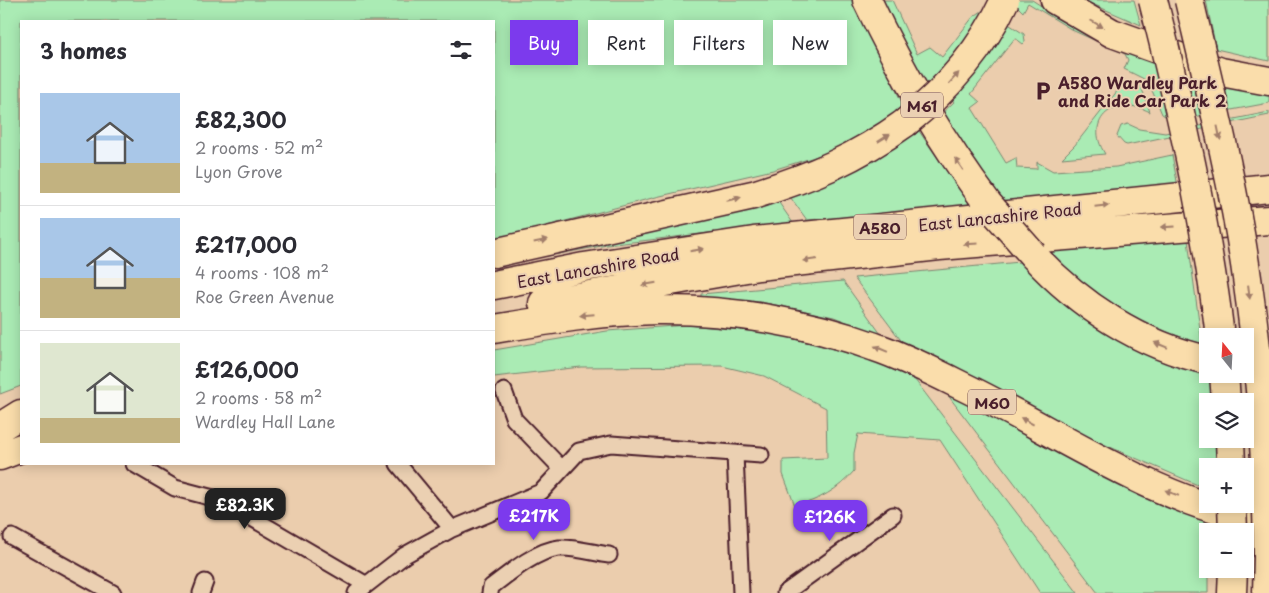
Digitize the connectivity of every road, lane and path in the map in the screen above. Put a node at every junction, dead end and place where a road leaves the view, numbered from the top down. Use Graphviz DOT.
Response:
graph roads {
  1 [pos="867,0"];
  2 [pos="1005,0"];
  3 [pos="1055,0"];
  4 [pos="1153,0"];
  5 [pos="1189,0"];
  6 [pos="1269,81"];
  7 [pos="1269,188"];
  8 [pos="1269,220"];
  9 [pos="495,253"];
  10 [pos="495,285"];
  11 [pos="495,313"];
  12 [pos="1219,328"];
  13 [pos="495,329"];
  14 [pos="1199,357"];
  15 [pos="1254,367"];
  16 [pos="1269,368"];
  17 [pos="504,390"];
  18 [pos="20,415"];
  19 [pos="20,422"];
  20 [pos="0,428"];
  21 [pos="20,448"];
  22 [pos="735,454"];
  23 [pos="761,455"];
  24 [pos="0,456"];
  25 [pos="136,465"];
  26 [pos="399,465"];
  27 [pos="562,469"];
  28 [pos="893,515"];
  29 [pos="1269,522"];
  30 [pos="452,529"];
  31 [pos="12,537"];
  32 [pos="609,555"];
  33 [pos="1268,557"];
  34 [pos="1233,578"];
  35 [pos="360,588"];
  36 [pos="113,593"];
  37 [pos="490,593"];
  38 [pos="741,593"];
  39 [pos="786,593"];
  40 [pos="1232,593"];
  41 [pos="1267,593"];
  14 -- 1 [label="highway, M61, one-way, bridge"];
  9 -- 2 [label="highway, one-way, bridge"];
  3 -- 6 [label="highway, one-way"];
  4 -- 12 [label="highway, bridge"];
  5 -- 33 [label="highway, one-way, bridge"];
  10 -- 7 [label="highway, East Lancashire Road / A580, one-way"];
  8 -- 11 [label="highway, East Lancashire Road / A580, one-way"];
  29 -- 13 [label="highway, M60, one-way"];
  15 -- 16 [label="highway"];
  17 -- 27 [label="street"];
  18 -- 20 [label="highway"];
  19 -- 20 [label="highway"];
  21 -- 24 [label="highway"];
  22 -- 23 [label="street"];
  22 -- 27 [label="street"];
  22 -- 38 [label="street"];
  25 -- 35 [label="street"];
  26 -- 30 [label="street"];
  27 -- 30 [label="street"];
  28 -- 39 [label="street"];
  30 -- 35 [label="street"];
  31 -- 36 [label="street"];
  32 -- 37 [label="street"];
  33 -- 41 [label="highway"];
  34 -- 40 [label="highway"];
}
